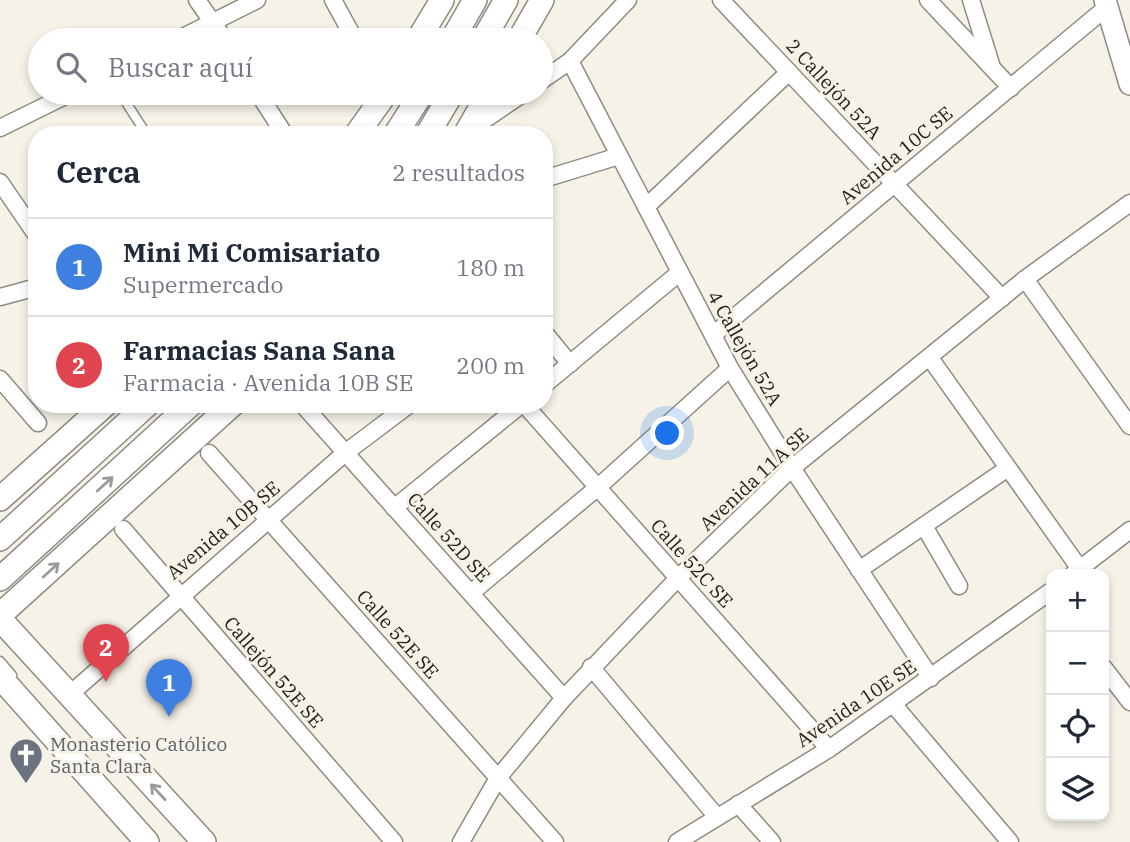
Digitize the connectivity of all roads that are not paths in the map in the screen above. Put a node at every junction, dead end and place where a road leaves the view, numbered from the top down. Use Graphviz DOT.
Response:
graph roads {
  1 [pos="197,0"];
  2 [pos="257,0"];
  3 [pos="333,0"];
  4 [pos="442,0"];
  5 [pos="542,0"];
  6 [pos="628,0"];
  7 [pos="721,0"];
  8 [pos="928,0"];
  9 [pos="971,0"];
  10 [pos="1106,4"];
  11 [pos="472,7"];
  12 [pos="500,9"];
  13 [pos="214,22"];
  14 [pos="202,28"];
  15 [pos="218,28"];
  16 [pos="348,28"];
  17 [pos="425,28"];
  18 [pos="459,28"];
  19 [pos="490,28"];
  20 [pos="514,28"];
  21 [pos="526,28"];
  22 [pos="570,61"];
  23 [pos="993,69"];
  24 [pos="789,72"];
  25 [pos="553,73"];
  26 [pos="1130,84"];
  27 [pos="1011,88"];
  28 [pos="47,105"];
  29 [pos="128,105"];
  30 [pos="266,105"];
  31 [pos="377,105"];
  32 [pos="414,105"];
  33 [pos="445,105"];
  34 [pos="482,105"];
  35 [pos="507,105"];
  36 [pos="141,126"];
  37 [pos="279,126"];
  38 [pos="362,126"];
  39 [pos="401,126"];
  40 [pos="432,126"];
  41 [pos="470,126"];
  42 [pos="477,126"];
  43 [pos="0,128"];
  44 [pos="619,156"];
  45 [pos="553,176"];
  46 [pos="0,182"];
  47 [pos="894,184"];
  48 [pos="1130,203"];
  49 [pos="646,208"];
  50 [pos="28,223"];
  51 [pos="679,274"];
  52 [pos="1025,279"];
  53 [pos="28,289"];
  54 [pos="0,297"];
  55 [pos="1002,298"];
  56 [pos="713,335"];
  57 [pos="553,343"];
  58 [pos="930,358"];
  59 [pos="570,364"];
  60 [pos="730,368"];
  61 [pos="553,378"];
  62 [pos="0,379"];
  63 [pos="28,411"];
  64 [pos="29,413"];
  65 [pos="96,413"];
  66 [pos="138,413"];
  67 [pos="181,413"];
  68 [pos="223,413"];
  69 [pos="310,413"];
  70 [pos="398,413"];
  71 [pos="512,413"];
  72 [pos="531,413"];
  73 [pos="38,423"];
  74 [pos="1130,426"];
  75 [pos="209,453"];
  76 [pos="345,453"];
  77 [pos="792,468"];
  78 [pos="1008,468"];
  79 [pos="597,488"];
  80 [pos="0,499"];
  81 [pos="394,508"];
  82 [pos="269,520"];
  83 [pos="924,526"];
  84 [pos="123,529"];
  85 [pos="1130,530"];
  86 [pos="0,539"];
  87 [pos="1074,569"];
  88 [pos="1080,569"];
  89 [pos="859,570"];
  90 [pos="678,578"];
  91 [pos="0,579"];
  92 [pos="959,586"];
  93 [pos="471,593"];
  94 [pos="180,595"];
  95 [pos="1046,598"];
  96 [pos="0,617"];
  97 [pos="0,661"];
  98 [pos="592,667"];
  99 [pos="1109,675"];
  100 [pos="0,677"];
  101 [pos="931,678"];
  102 [pos="69,695"];
  103 [pos="564,698"];
  104 [pos="1130,702"];
  105 [pos="893,704"];
  106 [pos="829,749"];
  107 [pos="498,778"];
  108 [pos="738,804"];
  109 [pos="716,817"];
  110 [pos="147,842"];
  111 [pos="159,842"];
  112 [pos="204,842"];
  113 [pos="394,842"];
  114 [pos="461,842"];
  115 [pos="555,842"];
  116 [pos="677,842"];
  117 [pos="772,842"];
  118 [pos="1010,842"];
  1 -- 13 [label="street"];
  2 -- 13 [label="street"];
  3 -- 16 [label="street"];
  4 -- 11 [label="main road"];
  4 -- 17 [label="main road"];
  5 -- 21 [label="main road"];
  6 -- 22 [label="street"];
  7 -- 24 [label="street, 2 Callejón 52A"];
  8 -- 23 [label="street"];
  9 -- 23 [label="street"];
  10 -- 26 [label="street"];
  10 -- 27 [label="street, Avenida 10C SE"];
  11 -- 18 [label="main road"];
  12 -- 19 [label="main road"];
  12 -- 20 [label="main road"];
  13 -- 14 [label="street"];
  13 -- 15 [label="street"];
  22 -- 25 [label="street"];
  22 -- 44 [label="street, 4 Callejón 52A"];
  23 -- 27 [label="street"];
  24 -- 47 [label="street, 2 Callejón 52A"];
  24 -- 49 [label="street"];
  27 -- 47 [label="street, Avenida 10C SE"];
  28 -- 43 [label="street"];
  29 -- 36 [label="lane"];
  30 -- 37 [label="street"];
  31 -- 38 [label="main road"];
  32 -- 39 [label="main road"];
  33 -- 40 [label="main road"];
  34 -- 41 [label="main road"];
  35 -- 42 [label="street"];
  44 -- 45 [label="street"];
  44 -- 49 [label="street, 4 Callejón 52A"];
  46 -- 50 [label="street"];
  47 -- 55 [label="street, 2 Callejón 52A"];
  47 -- 56 [label="street, Avenida 10C SE"];
  48 -- 52 [label="street, Avenida 11A SE"];
  49 -- 51 [label="street, 4 Callejón 52A"];
  51 -- 56 [label="street, 4 Callejón 52A"];
  51 -- 59 [label="street"];
  52 -- 55 [label="street, Avenida 11A SE"];
  52 -- 74 [label="street"];
  53 -- 54 [label="street"];
  55 -- 58 [label="street, Avenida 11A SE"];
  56 -- 60 [label="street, 4 Callejón 52A"];
  57 -- 59 [label="street"];
  58 -- 77 [label="street, Avenida 11A SE"];
  58 -- 78 [label="street"];
  59 -- 61 [label="street"];
  60 -- 77 [label="street, 4 Callejón 52A"];
  60 -- 79 [label="street"];
  62 -- 63 [label="street"];
  64 -- 73 [label="street"];
  65 -- 80 [label="main road"];
  66 -- 86 [label="main road"];
  91 -- 67 [label="main road, one-way"];
  96 -- 68 [label="main road, one-way"];
  69 -- 76 [label="street, Calle 52D SE"];
  70 -- 76 [label="street, Avenida 10B SE"];
  71 -- 81 [label="street"];
  72 -- 79 [label="street, Calle 52C SE"];
  75 -- 82 [label="street, Calle 52E SE"];
  76 -- 81 [label="street, Calle 52D SE"];
  76 -- 82 [label="street, Avenida 10B SE"];
  77 -- 89 [label="street, 4 Callejón 52A"];
  77 -- 90 [label="street, Avenida 11A SE"];
  78 -- 83 [label="street"];
  78 -- 87 [label="street"];
  79 -- 90 [label="street, Calle 52C SE"];
  79 -- 93 [label="street"];
  81 -- 93 [label="street, Calle 52D SE"];
  82 -- 94 [label="street, Avenida 10B SE"];
  82 -- 107 [label="street, Calle 52E SE"];
  83 -- 89 [label="street"];
  83 -- 92 [label="street"];
  84 -- 94 [label="street, Callejón 52E SE"];
  85 -- 88 [label="street"];
  89 -- 101 [label="street, 4 Callejón 52A"];
  90 -- 98 [label="street, Avenida 11A SE"];
  90 -- 106 [label="street, Calle 52C SE"];
  93 -- 103 [label="street, Calle 52D SE"];
  94 -- 102 [label="street, Avenida 10B SE"];
  94 -- 113 [label="street, Callejón 52E SE"];
  95 -- 101 [label="street, Avenida 10E SE"];
  96 -- 102 [label="main road"];
  97 -- 111 [label="lane"];
  98 -- 103 [label="street, Avenida 11A SE"];
  98 -- 109 [label="street"];
  99 -- 104 [label="street"];
  100 -- 110 [label="main road"];
  101 -- 105 [label="street, Avenida 10E SE"];
  112 -- 102 [label="main road, one-way"];
  103 -- 107 [label="street, Avenida 11A SE"];
  105 -- 106 [label="street, Avenida 10E SE"];
  105 -- 118 [label="street"];
  106 -- 108 [label="street, Avenida 10E SE"];
  107 -- 114 [label="street, Avenida 11A SE"];
  107 -- 115 [label="street, Calle 52E SE"];
  108 -- 109 [label="street, Avenida 10E SE"];
  108 -- 117 [label="street"];
  109 -- 116 [label="street, Avenida 10E SE"];
}
